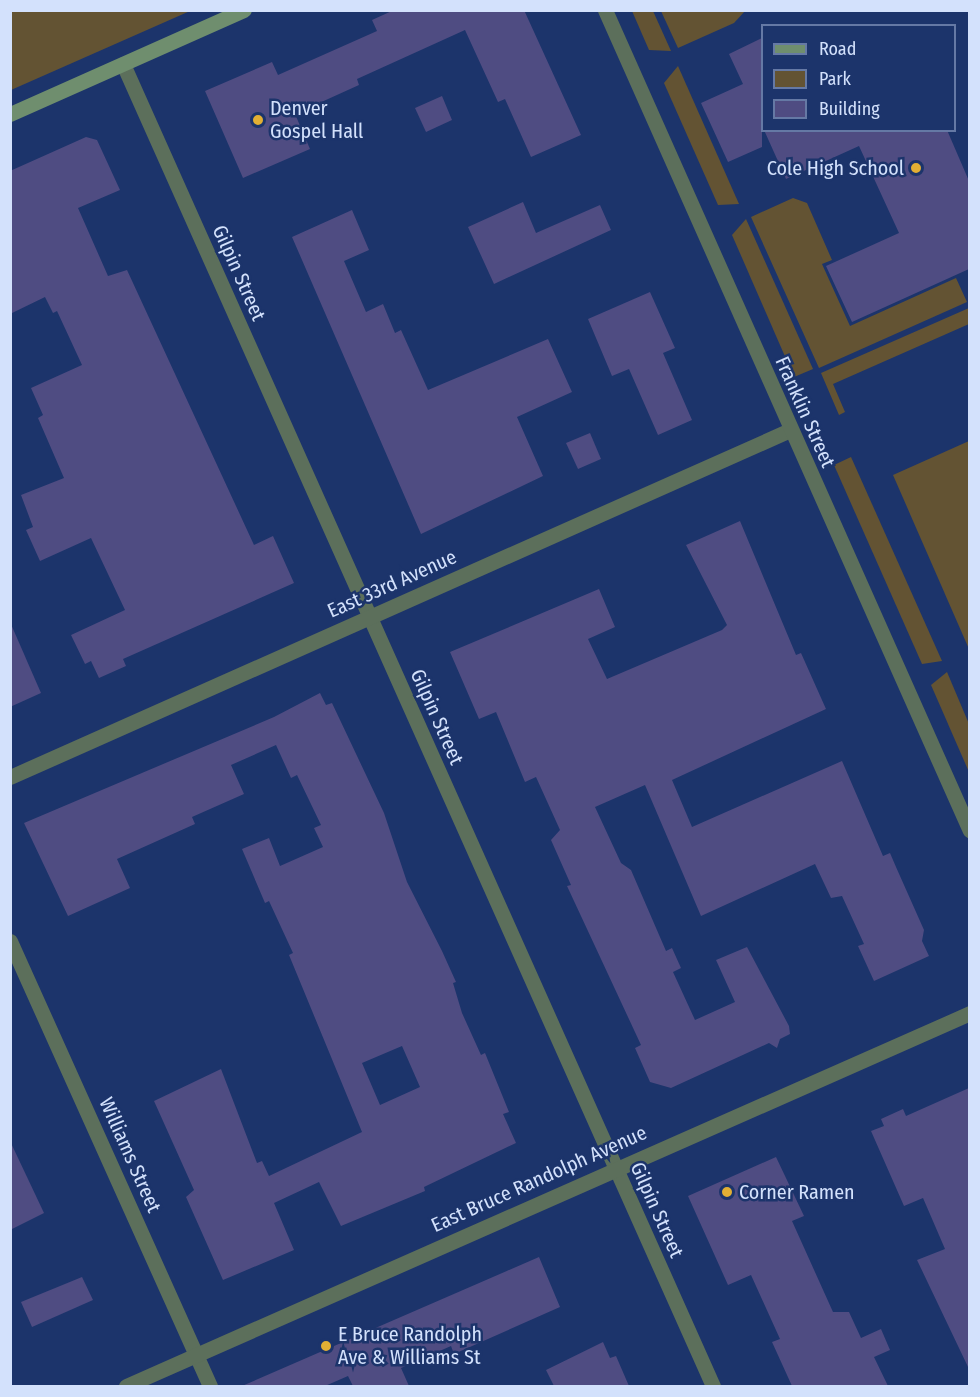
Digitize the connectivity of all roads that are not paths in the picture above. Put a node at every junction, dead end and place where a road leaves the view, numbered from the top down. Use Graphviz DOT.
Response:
graph roads {
  1 [pos="243,10"];
  2 [pos="605,10"];
  3 [pos="123,64"];
  4 [pos="10,114"];
  5 [pos="790,430"];
  6 [pos="369,617"];
  7 [pos="10,777"];
  8 [pos="969,831"];
  9 [pos="10,941"];
  10 [pos="969,1013"];
  11 [pos="616,1168"];
  12 [pos="196,1355"];
  13 [pos="126,1386"];
  14 [pos="210,1386"];
  15 [pos="713,1386"];
  1 -- 3 [label="main road"];
  2 -- 5 [label="street, Franklin Street"];
  3 -- 4 [label="main road"];
  3 -- 6 [label="street, Gilpin Street"];
  5 -- 6 [label="street, East 33rd Avenue"];
  5 -- 8 [label="street, Franklin Street"];
  6 -- 7 [label="street, East 33rd Avenue"];
  6 -- 11 [label="street, Gilpin Street"];
  9 -- 12 [label="street, Williams Street"];
  10 -- 11 [label="street, East Bruce Randolph Avenue"];
  11 -- 12 [label="street, East Bruce Randolph Avenue"];
  11 -- 15 [label="street, Gilpin Street"];
  12 -- 13 [label="street, East Bruce Randolph Avenue"];
  12 -- 14 [label="street, Williams Street"];
}
